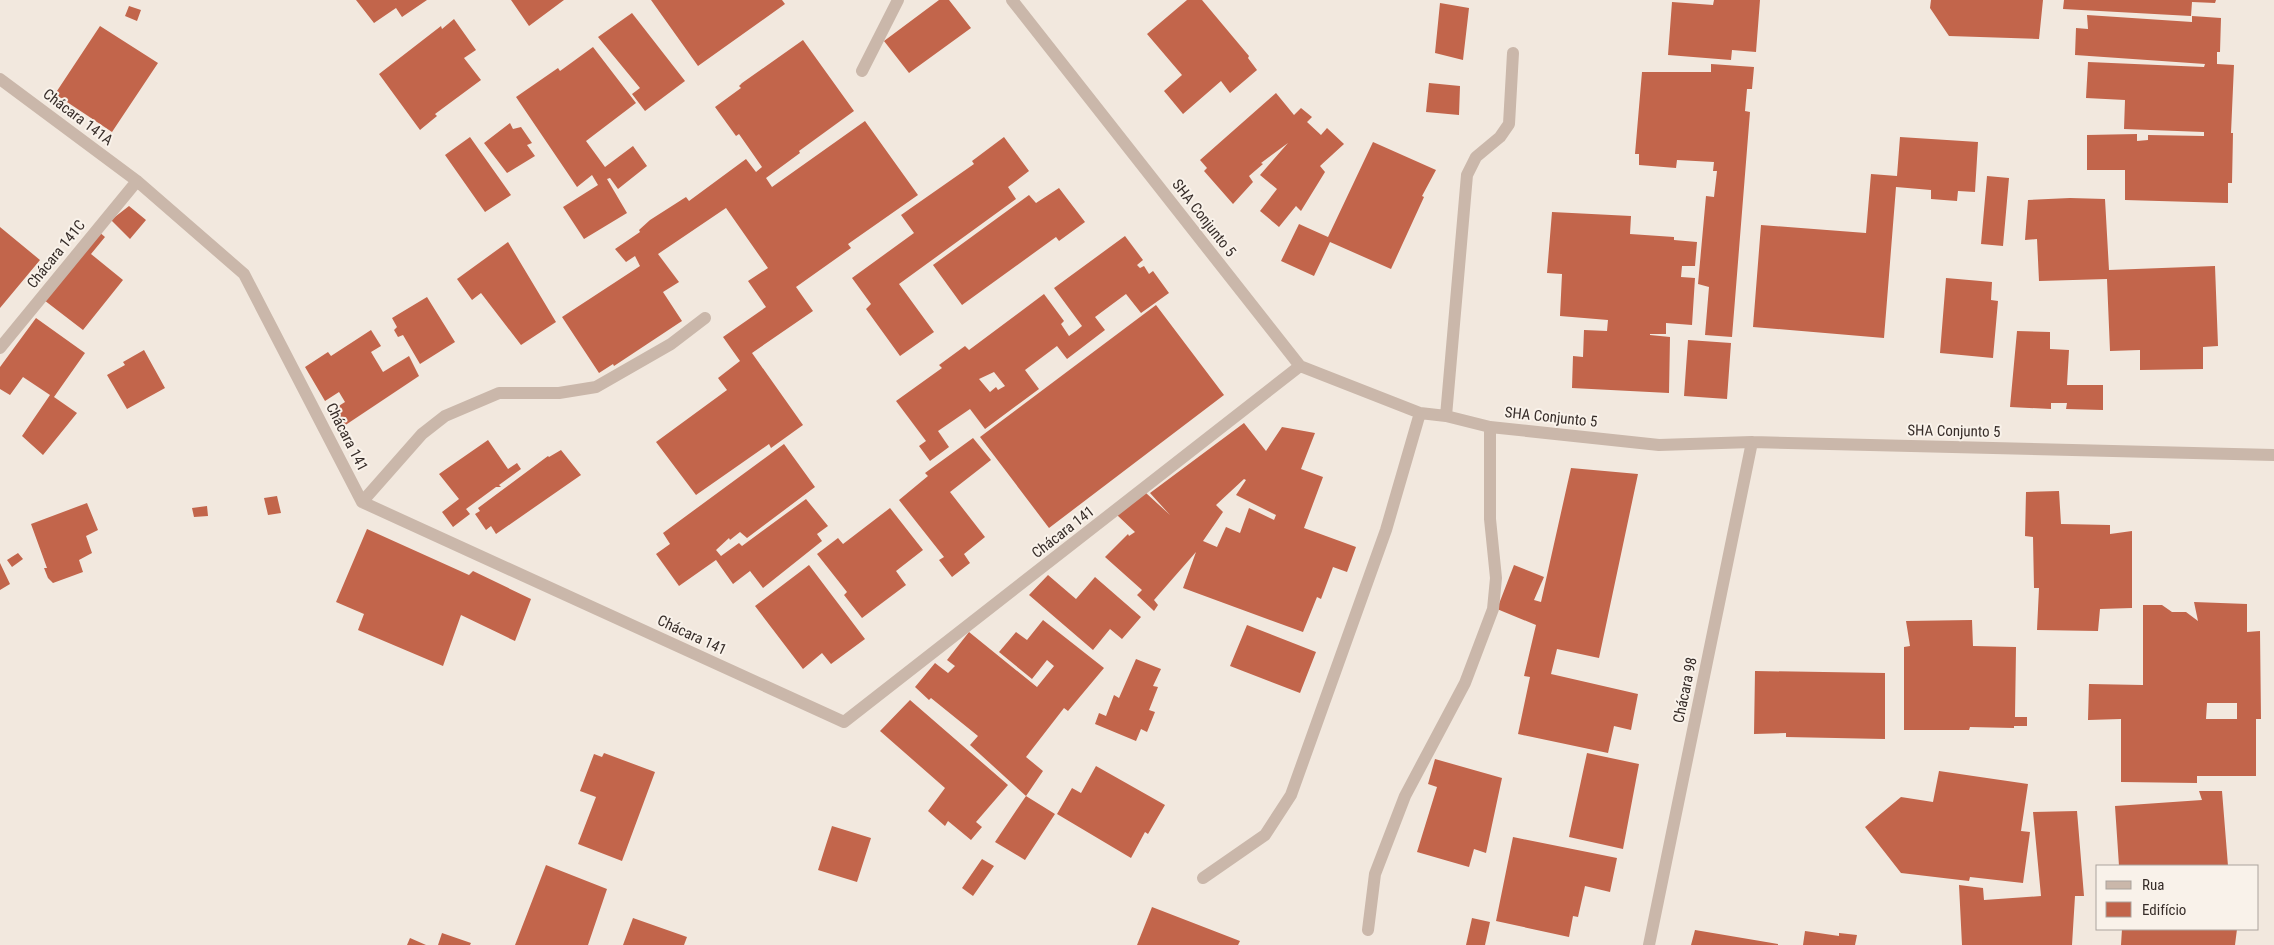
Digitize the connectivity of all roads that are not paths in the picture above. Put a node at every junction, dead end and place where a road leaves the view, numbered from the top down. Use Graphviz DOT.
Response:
graph roads {
  1 [pos="898,0"];
  2 [pos="1012,0"];
  3 [pos="1513,53"];
  4 [pos="862,71"];
  5 [pos="0,79"];
  6 [pos="137,181"];
  7 [pos="705,318"];
  8 [pos="0,348"];
  9 [pos="1300,366"];
  10 [pos="1420,413"];
  11 [pos="1446,416"];
  12 [pos="1490,427"];
  13 [pos="1752,442"];
  14 [pos="2274,455"];
  15 [pos="362,502"];
  16 [pos="1204,878"];
  17 [pos="1368,930"];
  18 [pos="1649,945"];
  1 -- 4 [label="street"];
  2 -- 9 [label="street, SHA Conjunto 5"];
  3 -- 11 [label="street"];
  5 -- 6 [label="street, Chácara 141A"];
  6 -- 8 [label="street, Chácara 141C"];
  6 -- 15 [label="street, Chácara 141"];
  7 -- 15 [label="street"];
  9 -- 10 [label="street, SHA Conjunto 5"];
  9 -- 15 [label="street, Chácara 141"];
  10 -- 11 [label="street, SHA Conjunto 5"];
  10 -- 16 [label="street"];
  11 -- 12 [label="street, SHA Conjunto 5"];
  12 -- 13 [label="street, SHA Conjunto 5"];
  12 -- 17 [label="street"];
  13 -- 14 [label="street, SHA Conjunto 5"];
  13 -- 18 [label="street, Chácara 98"];
}
